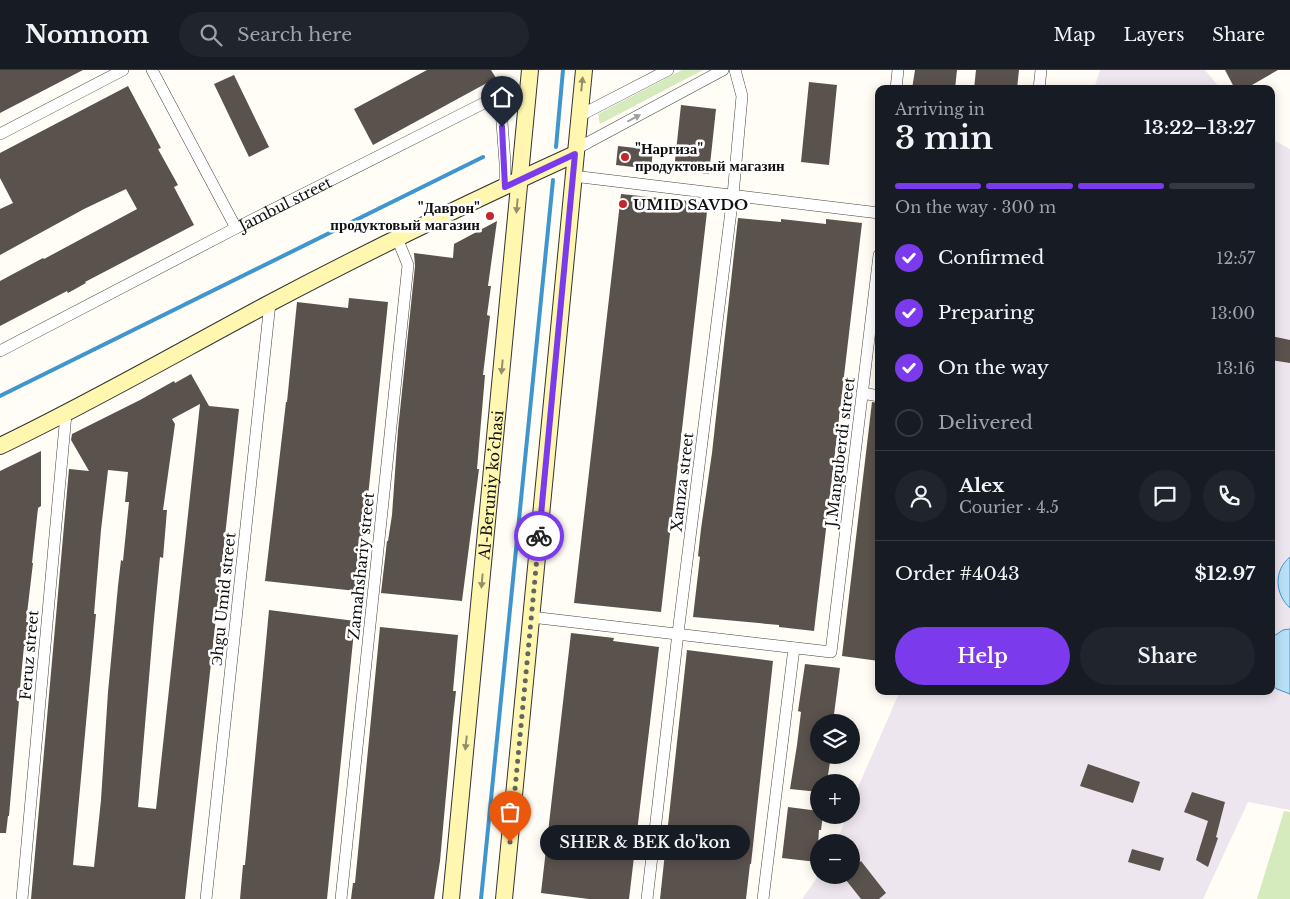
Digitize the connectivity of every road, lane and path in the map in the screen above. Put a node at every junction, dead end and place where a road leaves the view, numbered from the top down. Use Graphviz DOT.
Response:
graph roads {
  1 [pos="123,70"];
  2 [pos="152,70"];
  3 [pos="530,70"];
  4 [pos="584,70"];
  5 [pos="668,70"];
  6 [pos="723,70"];
  7 [pos="735,70"];
  8 [pos="898,70"];
  9 [pos="1041,70"];
  10 [pos="896,85"];
  11 [pos="1039,85"];
  12 [pos="579,116"];
  13 [pos="0,134"];
  14 [pos="576,152"];
  15 [pos="573,176"];
  16 [pos="520,180"];
  17 [pos="505,187"];
  18 [pos="733,195"];
  19 [pos="875,212"];
  20 [pos="236,228"];
  21 [pos="397,238"];
  22 [pos="875,288"];
  23 [pos="270,303"];
  24 [pos="0,351"];
  25 [pos="862,393"];
  26 [pos="875,395"];
  27 [pos="66,414"];
  28 [pos="0,446"];
  29 [pos="531,617"];
  30 [pos="678,633"];
  31 [pos="794,648"];
  32 [pos="22,899"];
  33 [pos="206,899"];
  34 [pos="342,899"];
  35 [pos="451,899"];
  36 [pos="504,899"];
  37 [pos="647,899"];
  38 [pos="763,899"];
  1 -- 13 [label="street"];
  2 -- 20 [label="street"];
  3 -- 16 [label="main road, Al-Beruniy ko’chasi"];
  12 -- 4 [label="main road, one-way"];
  5 -- 12 [label="street"];
  14 -- 6 [label="street, one-way"];
  7 -- 18 [label="street, Xamza street"];
  8 -- 10 [label="street"];
  9 -- 11 [label="street"];
  12 -- 14 [label="main road"];
  14 -- 15 [label="main road"];
  14 -- 16 [label="main road"];
  15 -- 18 [label="street"];
  15 -- 29 [label="main road"];
  16 -- 17 [label="main road"];
  16 -- 35 [label="main road, Al-Beruniy ko’chasi, one-way"];
  17 -- 20 [label="street, Jambul street"];
  17 -- 21 [label="main road"];
  18 -- 19 [label="street"];
  18 -- 30 [label="street, Xamza street"];
  20 -- 24 [label="street, Jambul street"];
  21 -- 23 [label="main road"];
  21 -- 34 [label="street, Zamahshariy street"];
  22 -- 25 [label="street, J.Manguberdi street"];
  23 -- 27 [label="main road"];
  23 -- 33 [label="street, Эhgu Umid street"];
  25 -- 26 [label="street"];
  25 -- 31 [label="street, J.Manguberdi street"];
  27 -- 28 [label="main road"];
  27 -- 32 [label="street, Feruz street"];
  29 -- 30 [label="street"];
  29 -- 36 [label="main road"];
  30 -- 31 [label="street"];
  30 -- 37 [label="street, Xamza street"];
  31 -- 38 [label="street"];
}
